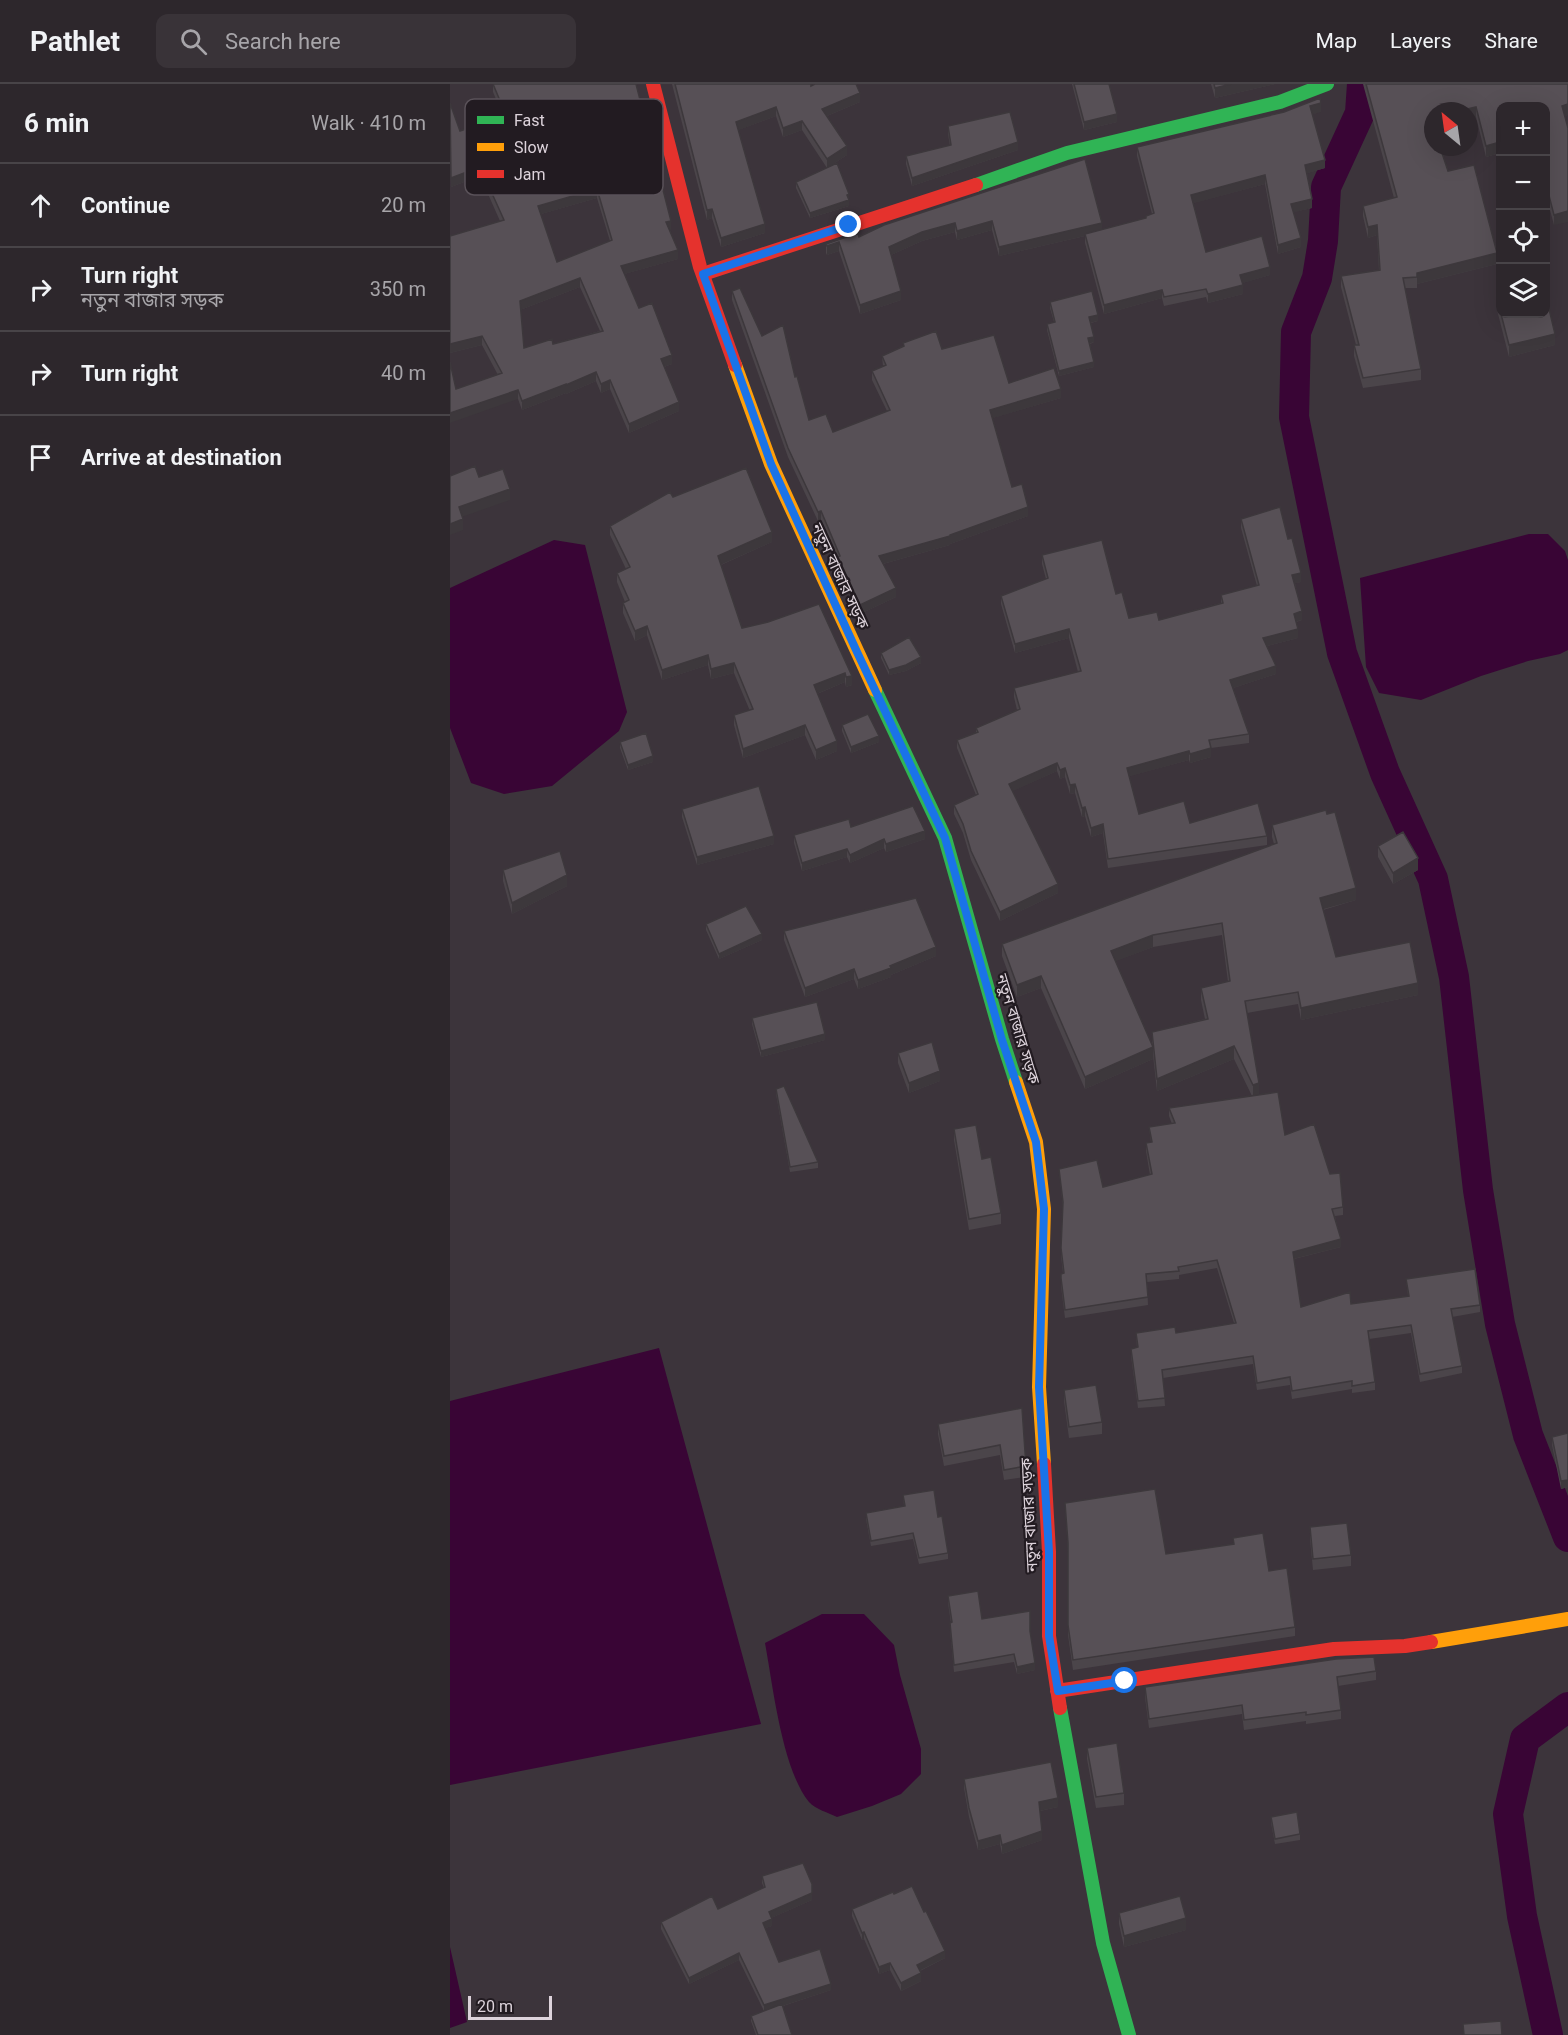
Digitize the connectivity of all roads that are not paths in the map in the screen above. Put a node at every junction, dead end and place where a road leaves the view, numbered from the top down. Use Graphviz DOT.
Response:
graph roads {
  1 [pos="653,84"];
  2 [pos="1327,84"];
  3 [pos="656,99"];
  4 [pos="663,126"];
  5 [pos="703,274"];
  6 [pos="1568,1619"];
  7 [pos="1058,1691"];
  8 [pos="1129,2035"];
  1 -- 3 [label="street, নতুন বাজার সড়ক"];
  2 -- 5 [label="street"];
  4 -- 5 [label="street, নতুন বাজার সড়ক"];
  5 -- 7 [label="street, নতুন বাজার সড়ক"];
  6 -- 7 [label="street"];
  7 -- 8 [label="street, নতুন বাজার সড়ক"];
}
